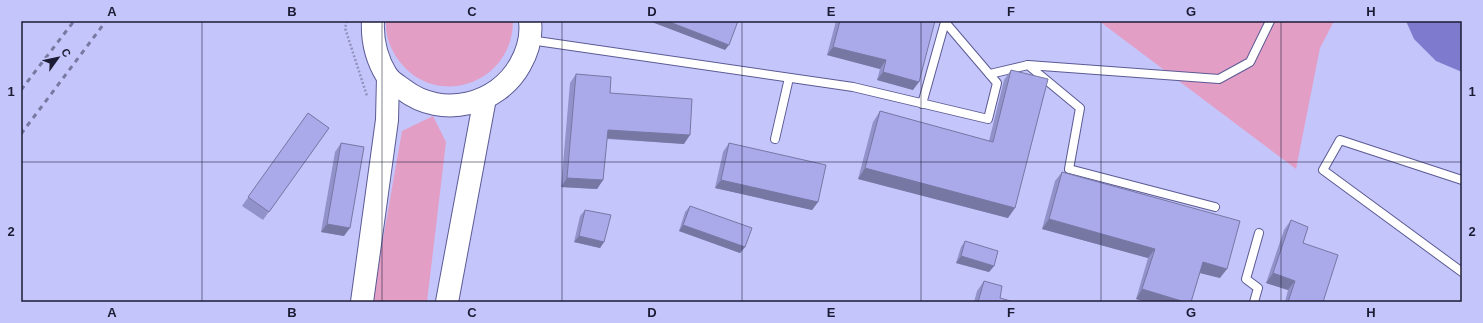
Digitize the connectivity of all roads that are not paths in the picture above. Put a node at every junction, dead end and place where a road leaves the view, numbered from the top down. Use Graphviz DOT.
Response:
graph roads {
  1 [pos="373,21"];
  2 [pos="1270,21"];
  3 [pos="530,30"];
  4 [pos="1028,66"];
  5 [pos="990,74"];
  6 [pos="388,77"];
  7 [pos="789,78"];
  8 [pos="485,98"];
  9 [pos="922,104"];
  10 [pos="775,139"];
  11 [pos="1462,180"];
  12 [pos="1215,208"];
  13 [pos="1259,233"];
  14 [pos="1462,272"];
  15 [pos="362,302"];
  16 [pos="447,302"];
  17 [pos="1254,302"];
  1 -- 6 [label="main road"];
  2 -- 4 [label="lane"];
  3 -- 7 [label="lane"];
  3 -- 8 [label="main road"];
  4 -- 5 [label="lane"];
  4 -- 12 [label="lane"];
  5 -- 9 [label="lane"];
  5 -- 9 [label="lane"];
  6 -- 8 [label="main road"];
  6 -- 15 [label="main road"];
  7 -- 9 [label="lane"];
  7 -- 10 [label="lane"];
  8 -- 16 [label="main road"];
  11 -- 14 [label="lane"];
  13 -- 17 [label="lane"];
}
